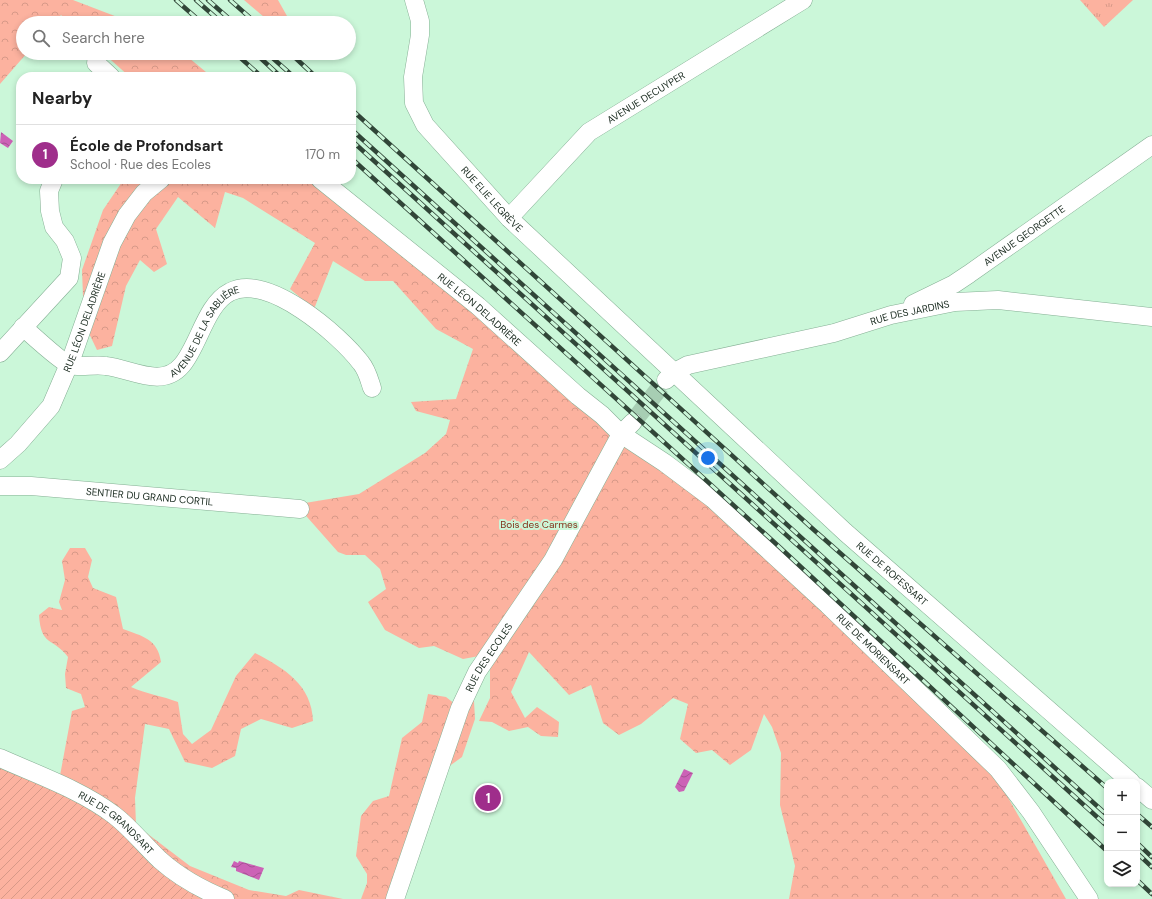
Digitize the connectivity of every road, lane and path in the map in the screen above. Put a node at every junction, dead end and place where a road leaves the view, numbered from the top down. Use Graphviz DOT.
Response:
graph roads {
  1 [pos="414,0"];
  2 [pos="803,0"];
  3 [pos="96,62"];
  4 [pos="106,72"];
  5 [pos="1152,145"];
  6 [pos="52,184"];
  7 [pos="155,184"];
  8 [pos="326,184"];
  9 [pos="508,218"];
  10 [pos="891,315"];
  11 [pos="1152,317"];
  12 [pos="23,327"];
  13 [pos="0,352"];
  14 [pos="658,358"];
  15 [pos="69,365"];
  16 [pos="669,377"];
  17 [pos="372,388"];
  18 [pos="627,428"];
  19 [pos="0,460"];
  20 [pos="0,486"];
  21 [pos="300,509"];
  22 [pos="0,758"];
  23 [pos="1128,779"];
  24 [pos="1140,790"];
  25 [pos="1152,800"];
  26 [pos="225,899"];
  27 [pos="395,899"];
  28 [pos="1089,899"];
  1 -- 9 [label="street, RUE ELIE LEGRÈVE"];
  2 -- 9 [label="street, AVENUE DECUYPER"];
  3 -- 4 [label="street"];
  5 -- 10 [label="street, AVENUE GEORGETTE"];
  6 -- 12 [label="street"];
  7 -- 15 [label="street, RUE LÉON DELADRIÈRE"];
  8 -- 18 [label="street, RUE LÉON DELADRIÈRE"];
  9 -- 14 [label="street, RUE ELIE LEGRÈVE"];
  10 -- 11 [label="street, RUE DES JARDINS"];
  10 -- 16 [label="street, RUE DES JARDINS"];
  12 -- 13 [label="street"];
  12 -- 15 [label="street"];
  14 -- 16 [label="street, RUE DE ROFESSART"];
  15 -- 17 [label="street, AVENUE DE LA SABLIÈRE"];
  15 -- 19 [label="street, RUE LÉON DELADRIÈRE"];
  16 -- 23 [label="street, RUE DE ROFESSART"];
  18 -- 27 [label="street, RUE DES ECOLES"];
  18 -- 28 [label="street, RUE DE MORIENSART"];
  20 -- 21 [label="street, SENTIER DU GRAND CORTIL"];
  22 -- 26 [label="street, RUE DE GRANDSART"];
  24 -- 25 [label="street"];
}
